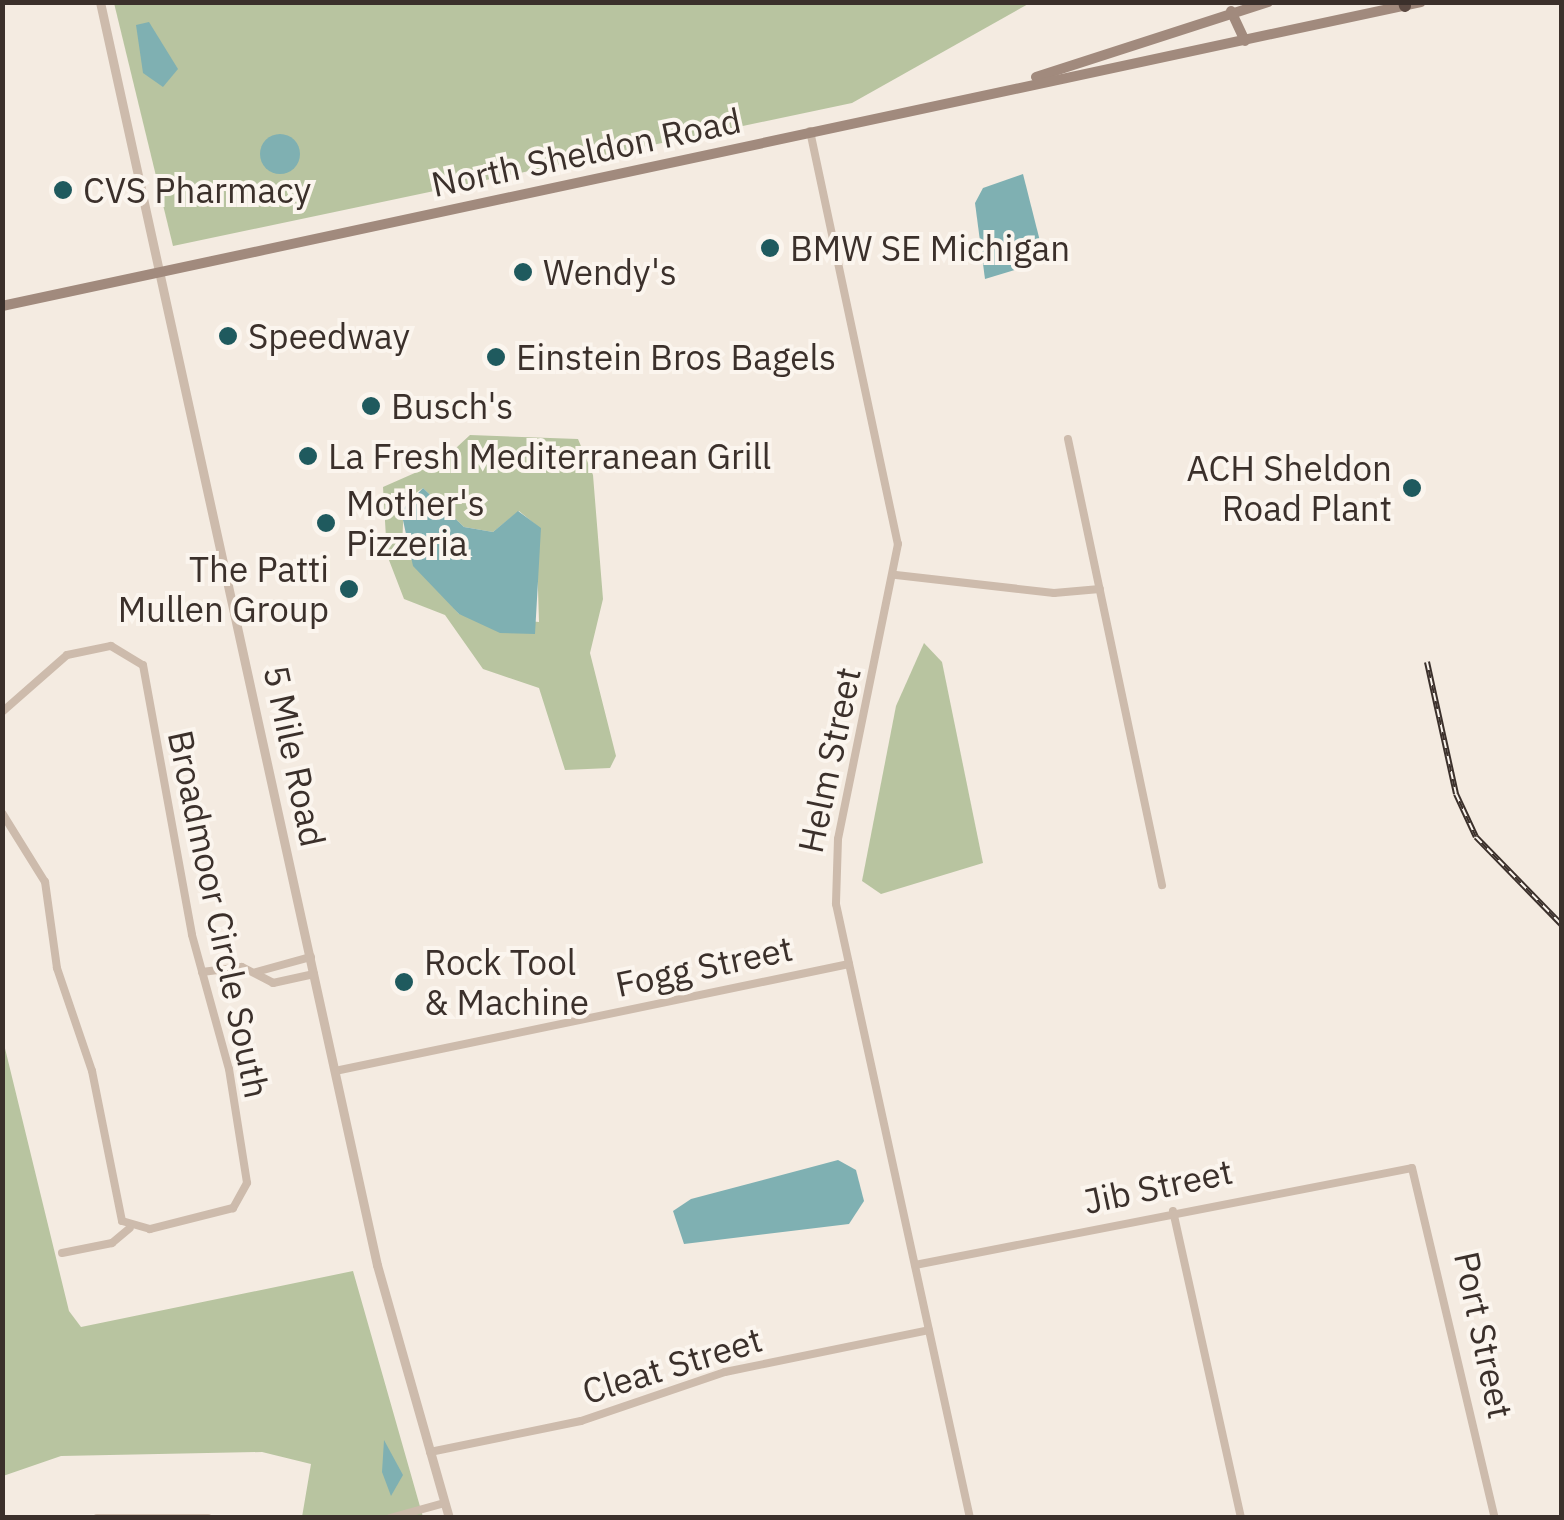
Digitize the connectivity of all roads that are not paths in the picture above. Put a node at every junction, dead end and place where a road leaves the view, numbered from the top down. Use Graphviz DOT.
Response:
graph roads {
  1 [pos="100,2"];
  2 [pos="1268,2"];
  3 [pos="1366,2"];
  4 [pos="1421,2"];
  5 [pos="1404,4"];
  6 [pos="1231,11"];
  7 [pos="1360,16"];
  8 [pos="1244,41"];
  9 [pos="1022,83"];
  10 [pos="810,131"];
  11 [pos="162,273"];
  12 [pos="2,306"];
  13 [pos="1068,439"];
  14 [pos="896,575"];
  15 [pos="1100,588"];
  16 [pos="2,712"];
  17 [pos="2,813"];
  18 [pos="1162,885"];
  19 [pos="311,957"];
  20 [pos="848,964"];
  21 [pos="202,972"];
  22 [pos="256,972"];
  23 [pos="314,974"];
  24 [pos="335,1071"];
  25 [pos="1412,1168"];
  26 [pos="1173,1211"];
  27 [pos="130,1228"];
  28 [pos="62,1253"];
  29 [pos="915,1265"];
  30 [pos="929,1330"];
  31 [pos="430,1452"];
  32 [pos="444,1503"];
  33 [pos="96,1518"];
  34 [pos="208,1518"];
  35 [pos="390,1518"];
  36 [pos="448,1518"];
  37 [pos="970,1518"];
  38 [pos="1241,1518"];
  39 [pos="1496,1518"];
  1 -- 11 [label="street, 5 Mile Road"];
  2 -- 6 [label="main road, North Sheldon Road"];
  3 -- 7 [label="main road"];
  4 -- 5 [label="main road, North Sheldon Road"];
  5 -- 7 [label="main road, North Sheldon Road"];
  6 -- 8 [label="main road"];
  6 -- 9 [label="main road, North Sheldon Road"];
  7 -- 8 [label="main road, North Sheldon Road"];
  8 -- 9 [label="main road, North Sheldon Road"];
  9 -- 10 [label="main road, North Sheldon Road"];
  10 -- 11 [label="main road, North Sheldon Road"];
  10 -- 14 [label="street, Helm Street"];
  11 -- 12 [label="main road, North Sheldon Road"];
  11 -- 19 [label="street, 5 Mile Road"];
  13 -- 15 [label="street"];
  14 -- 15 [label="street"];
  14 -- 20 [label="street, Helm Street"];
  15 -- 18 [label="street"];
  16 -- 21 [label="street, Broadmoor Circle South"];
  17 -- 27 [label="street"];
  19 -- 22 [label="street"];
  19 -- 23 [label="street, 5 Mile Road"];
  20 -- 24 [label="street, Fogg Street"];
  20 -- 29 [label="street, Helm Street"];
  21 -- 22 [label="street"];
  21 -- 27 [label="street, Broadmoor Circle South"];
  22 -- 23 [label="street"];
  23 -- 24 [label="street, 5 Mile Road"];
  24 -- 31 [label="street, 5 Mile Road"];
  25 -- 26 [label="street, Jib Street"];
  25 -- 39 [label="street, Port Street"];
  26 -- 29 [label="street, Jib Street"];
  26 -- 38 [label="street"];
  27 -- 28 [label="street"];
  29 -- 30 [label="street, Helm Street"];
  30 -- 31 [label="street, Cleat Street"];
  30 -- 37 [label="street, Helm Street"];
  31 -- 32 [label="street, 5 Mile Road"];
  32 -- 35 [label="street"];
  32 -- 36 [label="street, 5 Mile Road"];
  33 -- 34 [label="street"];
}
